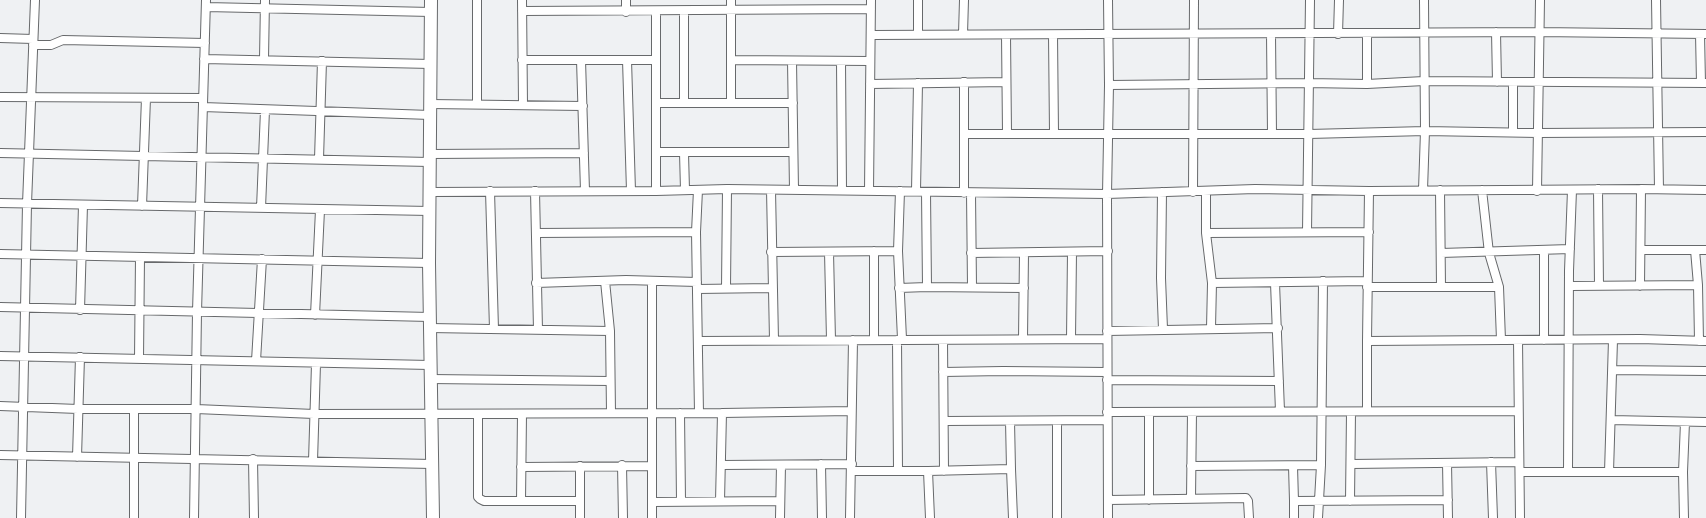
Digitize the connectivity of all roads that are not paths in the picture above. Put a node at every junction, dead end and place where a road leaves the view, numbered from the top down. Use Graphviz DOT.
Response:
graph roads {
  1 [pos="35,0"];
  2 [pos="324,0"];
  3 [pos="477,0"];
  4 [pos="522,0"];
  5 [pos="626,0"];
  6 [pos="731,0"];
  7 [pos="871,0"];
  8 [pos="918,0"];
  9 [pos="964,0"];
  10 [pos="1108,0"];
  11 [pos="1194,0"];
  12 [pos="1310,0"];
  13 [pos="1339,0"];
  14 [pos="1424,0"];
  15 [pos="1540,0"];
  16 [pos="1656,0"];
  17 [pos="206,4"];
  18 [pos="265,4"];
  19 [pos="431,6"];
  20 [pos="323,9"];
  21 [pos="871,9"];
  22 [pos="731,10"];
  23 [pos="522,11"];
  24 [pos="684,11"];
  25 [pos="626,12"];
  26 [pos="656,12"];
  27 [pos="1496,32"];
  28 [pos="1539,32"];
  29 [pos="1424,33"];
  30 [pos="918,34"];
  31 [pos="963,34"];
  32 [pos="1109,34"];
  33 [pos="1272,34"];
  34 [pos="1311,34"];
  35 [pos="1338,34"];
  36 [pos="1367,34"];
  37 [pos="1656,34"];
  38 [pos="1703,34"];
  39 [pos="871,35"];
  40 [pos="1006,35"];
  41 [pos="1053,35"];
  42 [pos="1194,35"];
  43 [pos="0,38"];
  44 [pos="33,42"];
  45 [pos="205,43"];
  46 [pos="204,59"];
  47 [pos="264,59"];
  48 [pos="522,60"];
  49 [pos="581,60"];
  50 [pos="627,60"];
  51 [pos="656,60"];
  52 [pos="731,60"];
  53 [pos="792,61"];
  54 [pos="841,61"];
  55 [pos="870,61"];
  56 [pos="322,62"];
  57 [pos="431,64"];
  58 [pos="1424,81"];
  59 [pos="964,82"];
  60 [pos="1006,82"];
  61 [pos="1497,82"];
  62 [pos="1513,82"];
  63 [pos="1538,82"];
  64 [pos="918,83"];
  65 [pos="1308,83"];
  66 [pos="1657,83"];
  67 [pos="1703,83"];
  68 [pos="870,84"];
  69 [pos="1271,84"];
  70 [pos="1368,84"];
  71 [pos="1110,85"];
  72 [pos="1192,85"];
  73 [pos="0,97"];
  74 [pos="31,97"];
  75 [pos="146,98"];
  76 [pos="203,98"];
  77 [pos="684,102"];
  78 [pos="656,103"];
  79 [pos="731,103"];
  80 [pos="793,103"];
  81 [pos="477,104"];
  82 [pos="523,104"];
  83 [pos="583,106"];
  84 [pos="203,107"];
  85 [pos="430,109"];
  86 [pos="265,110"];
  87 [pos="321,111"];
  88 [pos="1425,131"];
  89 [pos="1513,132"];
  90 [pos="1658,132"];
  91 [pos="1706,132"];
  92 [pos="1007,133"];
  93 [pos="1054,133"];
  94 [pos="1538,133"];
  95 [pos="965,134"];
  96 [pos="1272,134"];
  97 [pos="1309,134"];
  98 [pos="1109,135"];
  99 [pos="1192,135"];
  100 [pos="656,152"];
  101 [pos="793,152"];
  102 [pos="0,153"];
  103 [pos="584,153"];
  104 [pos="684,153"];
  105 [pos="29,154"];
  106 [pos="143,156"];
  107 [pos="201,157"];
  108 [pos="263,158"];
  109 [pos="430,158"];
  110 [pos="319,159"];
  111 [pos="727,189"];
  112 [pos="1308,189"];
  113 [pos="1641,189"];
  114 [pos="685,190"];
  115 [pos="698,190"];
  116 [pos="771,190"];
  117 [pos="794,190"];
  118 [pos="842,190"];
  119 [pos="1423,190"];
  120 [pos="1440,190"];
  121 [pos="1482,190"];
  122 [pos="1537,190"];
  123 [pos="1572,190"];
  124 [pos="1598,190"];
  125 [pos="1659,190"];
  126 [pos="1706,190"];
  127 [pos="490,191"];
  128 [pos="535,191"];
  129 [pos="585,191"];
  130 [pos="631,191"];
  131 [pos="656,191"];
  132 [pos="869,191"];
  133 [pos="900,191"];
  134 [pos="916,191"];
  135 [pos="1206,191"];
  136 [pos="1369,191"];
  137 [pos="430,192"];
  138 [pos="926,192"];
  139 [pos="1162,192"];
  140 [pos="1193,192"];
  141 [pos="968,193"];
  142 [pos="1107,194"];
  143 [pos="0,203"];
  144 [pos="27,204"];
  145 [pos="83,204"];
  146 [pos="142,206"];
  147 [pos="200,207"];
  148 [pos="261,208"];
  149 [pos="320,210"];
  150 [pos="430,211"];
  151 [pos="696,232"];
  152 [pos="1307,232"];
  153 [pos="1369,232"];
  154 [pos="536,233"];
  155 [pos="1206,233"];
  156 [pos="1570,249"];
  157 [pos="1544,250"];
  158 [pos="1641,250"];
  159 [pos="1695,250"];
  160 [pos="1706,250"];
  161 [pos="898,251"];
  162 [pos="1108,251"];
  163 [pos="772,252"];
  164 [pos="829,252"];
  165 [pos="874,252"];
  166 [pos="971,252"];
  167 [pos="1072,252"];
  168 [pos="1024,253"];
  169 [pos="1441,253"];
  170 [pos="1489,253"];
  171 [pos="0,254"];
  172 [pos="26,255"];
  173 [pos="82,256"];
  174 [pos="140,257"];
  175 [pos="198,259"];
  176 [pos="262,259"];
  177 [pos="317,261"];
  178 [pos="429,263"];
  179 [pos="605,281"];
  180 [pos="652,281"];
  181 [pos="1212,282"];
  182 [pos="1323,282"];
  183 [pos="536,283"];
  184 [pos="1275,283"];
  185 [pos="1367,284"];
  186 [pos="697,285"];
  187 [pos="1698,285"];
  188 [pos="1570,286"];
  189 [pos="1599,286"];
  190 [pos="1640,286"];
  191 [pos="927,287"];
  192 [pos="972,287"];
  193 [pos="1441,287"];
  194 [pos="1499,287"];
  195 [pos="726,288"];
  196 [pos="772,288"];
  197 [pos="899,288"];
  198 [pos="1024,288"];
  199 [pos="0,307"];
  200 [pos="24,308"];
  201 [pos="80,310"];
  202 [pos="139,310"];
  203 [pos="196,312"];
  204 [pos="258,314"];
  205 [pos="315,315"];
  206 [pos="430,323"];
  207 [pos="1211,328"];
  208 [pos="1278,328"];
  209 [pos="494,329"];
  210 [pos="1163,329"];
  211 [pos="538,330"];
  212 [pos="610,331"];
  213 [pos="1107,335"];
  214 [pos="1023,339"];
  215 [pos="1071,339"];
  216 [pos="1570,339"];
  217 [pos="774,340"];
  218 [pos="831,340"];
  219 [pos="853,340"];
  220 [pos="874,340"];
  221 [pos="899,340"];
  222 [pos="943,340"];
  223 [pos="1501,340"];
  224 [pos="1518,340"];
  225 [pos="1544,340"];
  226 [pos="1613,340"];
  227 [pos="698,341"];
  228 [pos="1367,341"];
  229 [pos="1702,341"];
  230 [pos="0,356"];
  231 [pos="25,356"];
  232 [pos="80,357"];
  233 [pos="139,359"];
  234 [pos="196,360"];
  235 [pos="256,362"];
  236 [pos="316,364"];
  237 [pos="430,365"];
  238 [pos="1612,370"];
  239 [pos="1706,371"];
  240 [pos="943,372"];
  241 [pos="1107,376"];
  242 [pos="430,379"];
  243 [pos="610,381"];
  244 [pos="1279,381"];
  245 [pos="0,406"];
  246 [pos="24,406"];
  247 [pos="78,409"];
  248 [pos="134,409"];
  249 [pos="196,409"];
  250 [pos="851,411"];
  251 [pos="1280,411"];
  252 [pos="1322,411"];
  253 [pos="1367,411"];
  254 [pos="1518,411"];
  255 [pos="1149,412"];
  256 [pos="1192,412"];
  257 [pos="1351,412"];
  258 [pos="611,413"];
  259 [pos="653,413"];
  260 [pos="680,413"];
  261 [pos="699,413"];
  262 [pos="722,413"];
  263 [pos="314,414"];
  264 [pos="431,414"];
  265 [pos="478,414"];
  266 [pos="522,414"];
  267 [pos="1107,416"];
  268 [pos="1611,420"];
  269 [pos="944,421"];
  270 [pos="1057,421"];
  271 [pos="1010,422"];
  272 [pos="1685,422"];
  273 [pos="1706,422"];
  274 [pos="0,455"];
  275 [pos="22,455"];
  276 [pos="78,457"];
  277 [pos="135,458"];
  278 [pos="195,458"];
  279 [pos="253,459"];
  280 [pos="313,461"];
  281 [pos="1491,462"];
  282 [pos="1519,462"];
  283 [pos="1447,463"];
  284 [pos="432,464"];
  285 [pos="781,464"];
  286 [pos="821,464"];
  287 [pos="1351,464"];
  288 [pos="622,465"];
  289 [pos="721,465"];
  290 [pos="1321,465"];
  291 [pos="580,466"];
  292 [pos="652,466"];
  293 [pos="1191,466"];
  294 [pos="1293,466"];
  295 [pos="521,467"];
  296 [pos="852,467"];
  297 [pos="1011,469"];
  298 [pos="898,470"];
  299 [pos="928,471"];
  300 [pos="944,471"];
  301 [pos="1520,472"];
  302 [pos="1568,472"];
  303 [pos="1609,472"];
  304 [pos="1683,472"];
  305 [pos="1192,499"];
  306 [pos="521,500"];
  307 [pos="1108,500"];
  308 [pos="1149,500"];
  309 [pos="1448,500"];
  310 [pos="580,501"];
  311 [pos="720,501"];
  312 [pos="780,501"];
  313 [pos="1294,501"];
  314 [pos="1350,501"];
  315 [pos="652,502"];
  316 [pos="681,502"];
  317 [pos="1318,502"];
  318 [pos="21,518"];
  319 [pos="134,518"];
  320 [pos="194,518"];
  321 [pos="254,518"];
  322 [pos="433,518"];
  323 [pos="580,518"];
  324 [pos="623,518"];
  325 [pos="652,518"];
  326 [pos="780,518"];
  327 [pos="822,518"];
  328 [pos="850,518"];
  329 [pos="930,518"];
  330 [pos="1013,518"];
  331 [pos="1058,518"];
  332 [pos="1108,518"];
  333 [pos="1249,518"];
  334 [pos="1294,518"];
  335 [pos="1318,518"];
  336 [pos="1448,518"];
  337 [pos="1493,518"];
  338 [pos="1520,518"];
  339 [pos="1684,518"];
  1 -- 44 [label="street"];
  2 -- 20 [label="street"];
  3 -- 81 [label="street"];
  4 -- 23 [label="street"];
  5 -- 25 [label="street"];
  6 -- 22 [label="street"];
  7 -- 21 [label="street"];
  8 -- 30 [label="street"];
  9 -- 31 [label="street"];
  10 -- 32 [label="street"];
  11 -- 42 [label="street"];
  12 -- 34 [label="street"];
  13 -- 35 [label="street"];
  14 -- 29 [label="street"];
  15 -- 28 [label="street"];
  16 -- 37 [label="street"];
  17 -- 18 [label="street"];
  17 -- 45 [label="street"];
  18 -- 20 [label="street"];
  18 -- 47 [label="street"];
  19 -- 20 [label="street"];
  19 -- 57 [label="highway"];
  21 -- 22 [label="street"];
  21 -- 39 [label="street"];
  22 -- 24 [label="street"];
  22 -- 52 [label="street"];
  23 -- 25 [label="street"];
  23 -- 48 [label="street"];
  24 -- 26 [label="street"];
  24 -- 77 [label="street"];
  25 -- 26 [label="street"];
  26 -- 51 [label="street"];
  27 -- 28 [label="street"];
  27 -- 29 [label="street"];
  27 -- 61 [label="street"];
  28 -- 37 [label="street"];
  28 -- 63 [label="street"];
  29 -- 36 [label="street"];
  29 -- 58 [label="street"];
  30 -- 31 [label="street"];
  30 -- 39 [label="street"];
  31 -- 40 [label="street"];
  32 -- 41 [label="street"];
  32 -- 42 [label="street"];
  32 -- 71 [label="street"];
  33 -- 34 [label="street"];
  33 -- 42 [label="street"];
  33 -- 69 [label="street"];
  34 -- 35 [label="street"];
  34 -- 65 [label="street"];
  35 -- 36 [label="street"];
  36 -- 70 [label="street"];
  37 -- 38 [label="street"];
  37 -- 66 [label="street"];
  38 -- 67 [label="street"];
  39 -- 55 [label="street"];
  40 -- 41 [label="street"];
  40 -- 60 [label="street"];
  41 -- 93 [label="street"];
  42 -- 72 [label="street"];
  43 -- 44 [label="street"];
  44 -- 45 [label="street"];
  44 -- 74 [label="street"];
  45 -- 46 [label="street"];
  46 -- 47 [label="street"];
  46 -- 76 [label="street"];
  47 -- 56 [label="street"];
  48 -- 49 [label="street"];
  48 -- 82 [label="street"];
  49 -- 50 [label="street"];
  49 -- 83 [label="street"];
  50 -- 51 [label="street"];
  50 -- 130 [label="street"];
  51 -- 78 [label="street"];
  52 -- 53 [label="street"];
  52 -- 79 [label="street"];
  53 -- 54 [label="street"];
  53 -- 80 [label="street"];
  54 -- 55 [label="street"];
  54 -- 118 [label="street"];
  55 -- 68 [label="street"];
  56 -- 57 [label="street"];
  56 -- 87 [label="street"];
  57 -- 85 [label="highway"];
  58 -- 61 [label="street"];
  58 -- 70 [label="street"];
  58 -- 88 [label="street"];
  59 -- 60 [label="street"];
  59 -- 64 [label="street"];
  59 -- 95 [label="street"];
  60 -- 92 [label="street"];
  61 -- 62 [label="street"];
  62 -- 63 [label="street"];
  62 -- 89 [label="street"];
  63 -- 66 [label="street"];
  63 -- 94 [label="street"];
  64 -- 68 [label="street"];
  64 -- 134 [label="street"];
  65 -- 69 [label="street"];
  65 -- 70 [label="street"];
  65 -- 97 [label="street"];
  66 -- 67 [label="street"];
  66 -- 90 [label="street"];
  68 -- 132 [label="street"];
  69 -- 72 [label="street"];
  69 -- 96 [label="street"];
  71 -- 72 [label="street"];
  71 -- 98 [label="street"];
  72 -- 99 [label="street"];
  73 -- 74 [label="street"];
  74 -- 75 [label="street"];
  74 -- 105 [label="street"];
  75 -- 76 [label="street"];
  75 -- 106 [label="street"];
  76 -- 84 [label="street"];
  77 -- 78 [label="street"];
  77 -- 79 [label="street"];
  78 -- 100 [label="street"];
  79 -- 80 [label="street"];
  80 -- 101 [label="street"];
  81 -- 82 [label="street"];
  81 -- 85 [label="street"];
  82 -- 83 [label="street"];
  83 -- 103 [label="street"];
  84 -- 86 [label="street"];
  84 -- 107 [label="street"];
  85 -- 87 [label="street"];
  85 -- 109 [label="highway"];
  86 -- 87 [label="street"];
  86 -- 108 [label="street"];
  87 -- 110 [label="street"];
  88 -- 89 [label="street"];
  88 -- 97 [label="street"];
  88 -- 119 [label="street"];
  89 -- 94 [label="street"];
  90 -- 91 [label="street"];
  90 -- 94 [label="street"];
  90 -- 125 [label="street"];
  92 -- 93 [label="street"];
  92 -- 95 [label="street"];
  93 -- 98 [label="street"];
  94 -- 122 [label="street"];
  95 -- 141 [label="street"];
  96 -- 97 [label="street"];
  96 -- 99 [label="street"];
  97 -- 112 [label="street"];
  98 -- 99 [label="street"];
  98 -- 142 [label="street"];
  99 -- 140 [label="street"];
  100 -- 104 [label="street"];
  100 -- 131 [label="street"];
  101 -- 104 [label="street"];
  101 -- 117 [label="street"];
  102 -- 105 [label="street"];
  103 -- 109 [label="street"];
  103 -- 129 [label="street"];
  104 -- 114 [label="street"];
  105 -- 106 [label="street"];
  105 -- 144 [label="street"];
  106 -- 107 [label="street"];
  106 -- 146 [label="street"];
  107 -- 108 [label="street"];
  107 -- 147 [label="street"];
  108 -- 110 [label="street"];
  108 -- 148 [label="street"];
  109 -- 110 [label="street"];
  109 -- 137 [label="highway"];
  111 -- 115 [label="street"];
  111 -- 116 [label="street"];
  111 -- 195 [label="street"];
  112 -- 135 [label="street"];
  112 -- 136 [label="street"];
  112 -- 152 [label="street"];
  113 -- 124 [label="street"];
  113 -- 125 [label="street"];
  113 -- 158 [label="street"];
  114 -- 115 [label="street"];
  114 -- 131 [label="street"];
  115 -- 151 [label="street"];
  116 -- 117 [label="street"];
  116 -- 163 [label="street"];
  117 -- 118 [label="street"];
  118 -- 132 [label="street"];
  119 -- 120 [label="street"];
  119 -- 136 [label="street"];
  120 -- 121 [label="street"];
  120 -- 169 [label="street"];
  121 -- 122 [label="street"];
  121 -- 170 [label="street"];
  122 -- 123 [label="street"];
  123 -- 124 [label="street"];
  123 -- 156 [label="street"];
  124 -- 189 [label="street"];
  125 -- 126 [label="street"];
  127 -- 128 [label="street"];
  127 -- 137 [label="street"];
  127 -- 209 [label="street"];
  128 -- 129 [label="street"];
  128 -- 154 [label="street"];
  129 -- 130 [label="street"];
  130 -- 131 [label="street"];
  132 -- 133 [label="street"];
  133 -- 134 [label="street"];
  133 -- 161 [label="street"];
  134 -- 138 [label="street"];
  135 -- 140 [label="street"];
  135 -- 155 [label="street"];
  136 -- 153 [label="street"];
  137 -- 150 [label="highway"];
  138 -- 141 [label="street"];
  138 -- 191 [label="street"];
  139 -- 140 [label="street"];
  139 -- 142 [label="street"];
  139 -- 210 [label="street"];
  141 -- 142 [label="street"];
  141 -- 166 [label="street"];
  142 -- 162 [label="street"];
  143 -- 144 [label="street"];
  144 -- 145 [label="street"];
  144 -- 172 [label="street"];
  145 -- 146 [label="street"];
  145 -- 173 [label="street"];
  146 -- 147 [label="street"];
  147 -- 148 [label="street"];
  147 -- 175 [label="street"];
  148 -- 149 [label="street"];
  149 -- 150 [label="street"];
  149 -- 177 [label="street"];
  150 -- 178 [label="highway"];
  151 -- 154 [label="street"];
  151 -- 186 [label="street"];
  152 -- 153 [label="street"];
  152 -- 155 [label="street"];
  153 -- 185 [label="street"];
  154 -- 183 [label="street"];
  155 -- 181 [label="street"];
  156 -- 157 [label="street"];
  156 -- 188 [label="street"];
  157 -- 170 [label="street"];
  157 -- 225 [label="street"];
  158 -- 159 [label="street"];
  158 -- 190 [label="street"];
  159 -- 160 [label="street"];
  159 -- 187 [label="street"];
  161 -- 165 [label="street"];
  161 -- 197 [label="street"];
  162 -- 167 [label="street"];
  162 -- 213 [label="street"];
  163 -- 164 [label="street"];
  163 -- 196 [label="street"];
  164 -- 165 [label="street"];
  164 -- 218 [label="street"];
  165 -- 220 [label="street"];
  166 -- 168 [label="street"];
  166 -- 192 [label="street"];
  167 -- 168 [label="street"];
  167 -- 215 [label="street"];
  168 -- 198 [label="street"];
  169 -- 170 [label="street"];
  169 -- 193 [label="street"];
  170 -- 194 [label="street"];
  171 -- 172 [label="street"];
  172 -- 173 [label="street"];
  172 -- 200 [label="street"];
  173 -- 174 [label="street"];
  173 -- 201 [label="street"];
  174 -- 175 [label="street"];
  174 -- 202 [label="street"];
  175 -- 176 [label="street"];
  175 -- 203 [label="street"];
  176 -- 177 [label="street"];
  176 -- 204 [label="street"];
  177 -- 178 [label="street"];
  177 -- 205 [label="street"];
  178 -- 206 [label="highway"];
  179 -- 180 [label="street"];
  179 -- 183 [label="street"];
  179 -- 212 [label="street"];
  180 -- 186 [label="street"];
  180 -- 259 [label="street"];
  181 -- 184 [label="street"];
  181 -- 207 [label="street"];
  182 -- 184 [label="street"];
  182 -- 185 [label="street"];
  182 -- 252 [label="street"];
  183 -- 211 [label="street"];
  184 -- 208 [label="street"];
  185 -- 193 [label="street"];
  185 -- 228 [label="street"];
  186 -- 195 [label="street"];
  186 -- 227 [label="street"];
  187 -- 190 [label="street"];
  187 -- 229 [label="street"];
  188 -- 189 [label="street"];
  188 -- 216 [label="street"];
  189 -- 190 [label="street"];
  191 -- 192 [label="street"];
  191 -- 197 [label="street"];
  192 -- 198 [label="street"];
  193 -- 194 [label="street"];
  194 -- 223 [label="street"];
  195 -- 196 [label="street"];
  196 -- 217 [label="street"];
  197 -- 221 [label="street"];
  198 -- 214 [label="street"];
  199 -- 200 [label="street"];
  200 -- 201 [label="street"];
  200 -- 231 [label="street"];
  201 -- 202 [label="street"];
  202 -- 203 [label="street"];
  202 -- 233 [label="street"];
  203 -- 204 [label="street"];
  203 -- 234 [label="street"];
  204 -- 205 [label="street"];
  204 -- 235 [label="street"];
  205 -- 206 [label="street"];
  206 -- 209 [label="street"];
  206 -- 237 [label="highway"];
  207 -- 208 [label="street"];
  207 -- 210 [label="street"];
  208 -- 244 [label="street"];
  209 -- 211 [label="street"];
  210 -- 213 [label="street"];
  211 -- 212 [label="street"];
  212 -- 243 [label="street"];
  213 -- 215 [label="street"];
  213 -- 241 [label="street"];
  214 -- 215 [label="street"];
  214 -- 222 [label="street"];
  216 -- 225 [label="street"];
  216 -- 226 [label="street"];
  216 -- 302 [label="street"];
  217 -- 218 [label="street"];
  217 -- 227 [label="street"];
  218 -- 219 [label="street"];
  219 -- 220 [label="street"];
  219 -- 250 [label="street"];
  220 -- 221 [label="street"];
  221 -- 222 [label="street"];
  221 -- 298 [label="street"];
  222 -- 240 [label="street"];
  223 -- 224 [label="street"];
  223 -- 228 [label="street"];
  224 -- 225 [label="street"];
  224 -- 254 [label="street"];
  226 -- 229 [label="street"];
  226 -- 238 [label="street"];
  227 -- 261 [label="street"];
  228 -- 253 [label="street"];
  230 -- 231 [label="street"];
  231 -- 232 [label="street"];
  231 -- 246 [label="street"];
  232 -- 233 [label="street"];
  232 -- 247 [label="street"];
  233 -- 234 [label="street"];
  234 -- 235 [label="street"];
  234 -- 249 [label="street"];
  235 -- 236 [label="street"];
  236 -- 237 [label="street"];
  236 -- 263 [label="street"];
  237 -- 242 [label="highway"];
  238 -- 239 [label="street"];
  238 -- 268 [label="street"];
  240 -- 241 [label="street"];
  240 -- 269 [label="street"];
  241 -- 244 [label="street"];
  241 -- 267 [label="street"];
  242 -- 243 [label="street"];
  242 -- 264 [label="highway"];
  243 -- 258 [label="street"];
  244 -- 251 [label="street"];
  245 -- 246 [label="street"];
  246 -- 247 [label="street"];
  246 -- 275 [label="street"];
  247 -- 248 [label="street"];
  247 -- 276 [label="street"];
  248 -- 249 [label="street"];
  248 -- 277 [label="street"];
  249 -- 263 [label="street"];
  249 -- 278 [label="street"];
  250 -- 262 [label="street"];
  250 -- 296 [label="street"];
  251 -- 252 [label="street"];
  251 -- 256 [label="street"];
  252 -- 257 [label="street"];
  252 -- 290 [label="street"];
  253 -- 254 [label="street"];
  253 -- 257 [label="street"];
  254 -- 282 [label="street"];
  255 -- 256 [label="street"];
  255 -- 267 [label="street"];
  255 -- 308 [label="street"];
  256 -- 293 [label="street"];
  257 -- 287 [label="street"];
  258 -- 259 [label="street"];
  258 -- 266 [label="street"];
  259 -- 260 [label="street"];
  259 -- 292 [label="street"];
  260 -- 261 [label="street"];
  260 -- 316 [label="street"];
  261 -- 262 [label="street"];
  262 -- 289 [label="street"];
  263 -- 264 [label="street"];
  263 -- 280 [label="street"];
  264 -- 265 [label="street"];
  264 -- 284 [label="highway"];
  265 -- 266 [label="street"];
  265 -- 306 [label="street"];
  266 -- 295 [label="street"];
  267 -- 270 [label="street"];
  267 -- 307 [label="street"];
  268 -- 272 [label="street"];
  268 -- 303 [label="street"];
  269 -- 271 [label="street"];
  269 -- 300 [label="street"];
  270 -- 271 [label="street"];
  270 -- 331 [label="street"];
  271 -- 297 [label="street"];
  272 -- 273 [label="street"];
  272 -- 304 [label="street"];
  274 -- 275 [label="street"];
  275 -- 276 [label="street"];
  275 -- 318 [label="street"];
  276 -- 277 [label="street"];
  277 -- 278 [label="street"];
  277 -- 319 [label="street"];
  278 -- 279 [label="street"];
  278 -- 320 [label="street"];
  279 -- 280 [label="street"];
  279 -- 321 [label="street"];
  280 -- 284 [label="street"];
  281 -- 282 [label="street"];
  281 -- 283 [label="street"];
  281 -- 337 [label="street"];
  282 -- 301 [label="street"];
  283 -- 287 [label="street"];
  283 -- 309 [label="street"];
  284 -- 322 [label="highway"];
  285 -- 286 [label="street"];
  285 -- 289 [label="street"];
  285 -- 312 [label="street"];
  286 -- 296 [label="street"];
  286 -- 327 [label="street"];
  287 -- 314 [label="street"];
  288 -- 291 [label="street"];
  288 -- 292 [label="street"];
  288 -- 324 [label="street"];
  289 -- 311 [label="street"];
  290 -- 294 [label="street"];
  290 -- 317 [label="street"];
  291 -- 295 [label="street"];
  291 -- 310 [label="street"];
  292 -- 315 [label="street"];
  293 -- 294 [label="street"];
  293 -- 305 [label="street"];
  294 -- 313 [label="street"];
  295 -- 306 [label="street"];
  296 -- 298 [label="street"];
  296 -- 328 [label="street"];
  297 -- 300 [label="street"];
  297 -- 330 [label="street"];
  298 -- 299 [label="street"];
  299 -- 300 [label="street"];
  299 -- 329 [label="street"];
  301 -- 302 [label="street"];
  301 -- 338 [label="street"];
  302 -- 303 [label="street"];
  303 -- 304 [label="street"];
  304 -- 339 [label="street"];
  305 -- 308 [label="street"];
  305 -- 333 [label="street"];
  306 -- 310 [label="street"];
  307 -- 308 [label="street"];
  307 -- 332 [label="street"];
  309 -- 314 [label="street"];
  309 -- 336 [label="street"];
  310 -- 323 [label="street"];
  311 -- 312 [label="street"];
  311 -- 316 [label="street"];
  312 -- 326 [label="street"];
  313 -- 317 [label="street"];
  313 -- 334 [label="street"];
  314 -- 317 [label="street"];
  315 -- 316 [label="street"];
  315 -- 325 [label="street"];
  317 -- 335 [label="street"];
}
